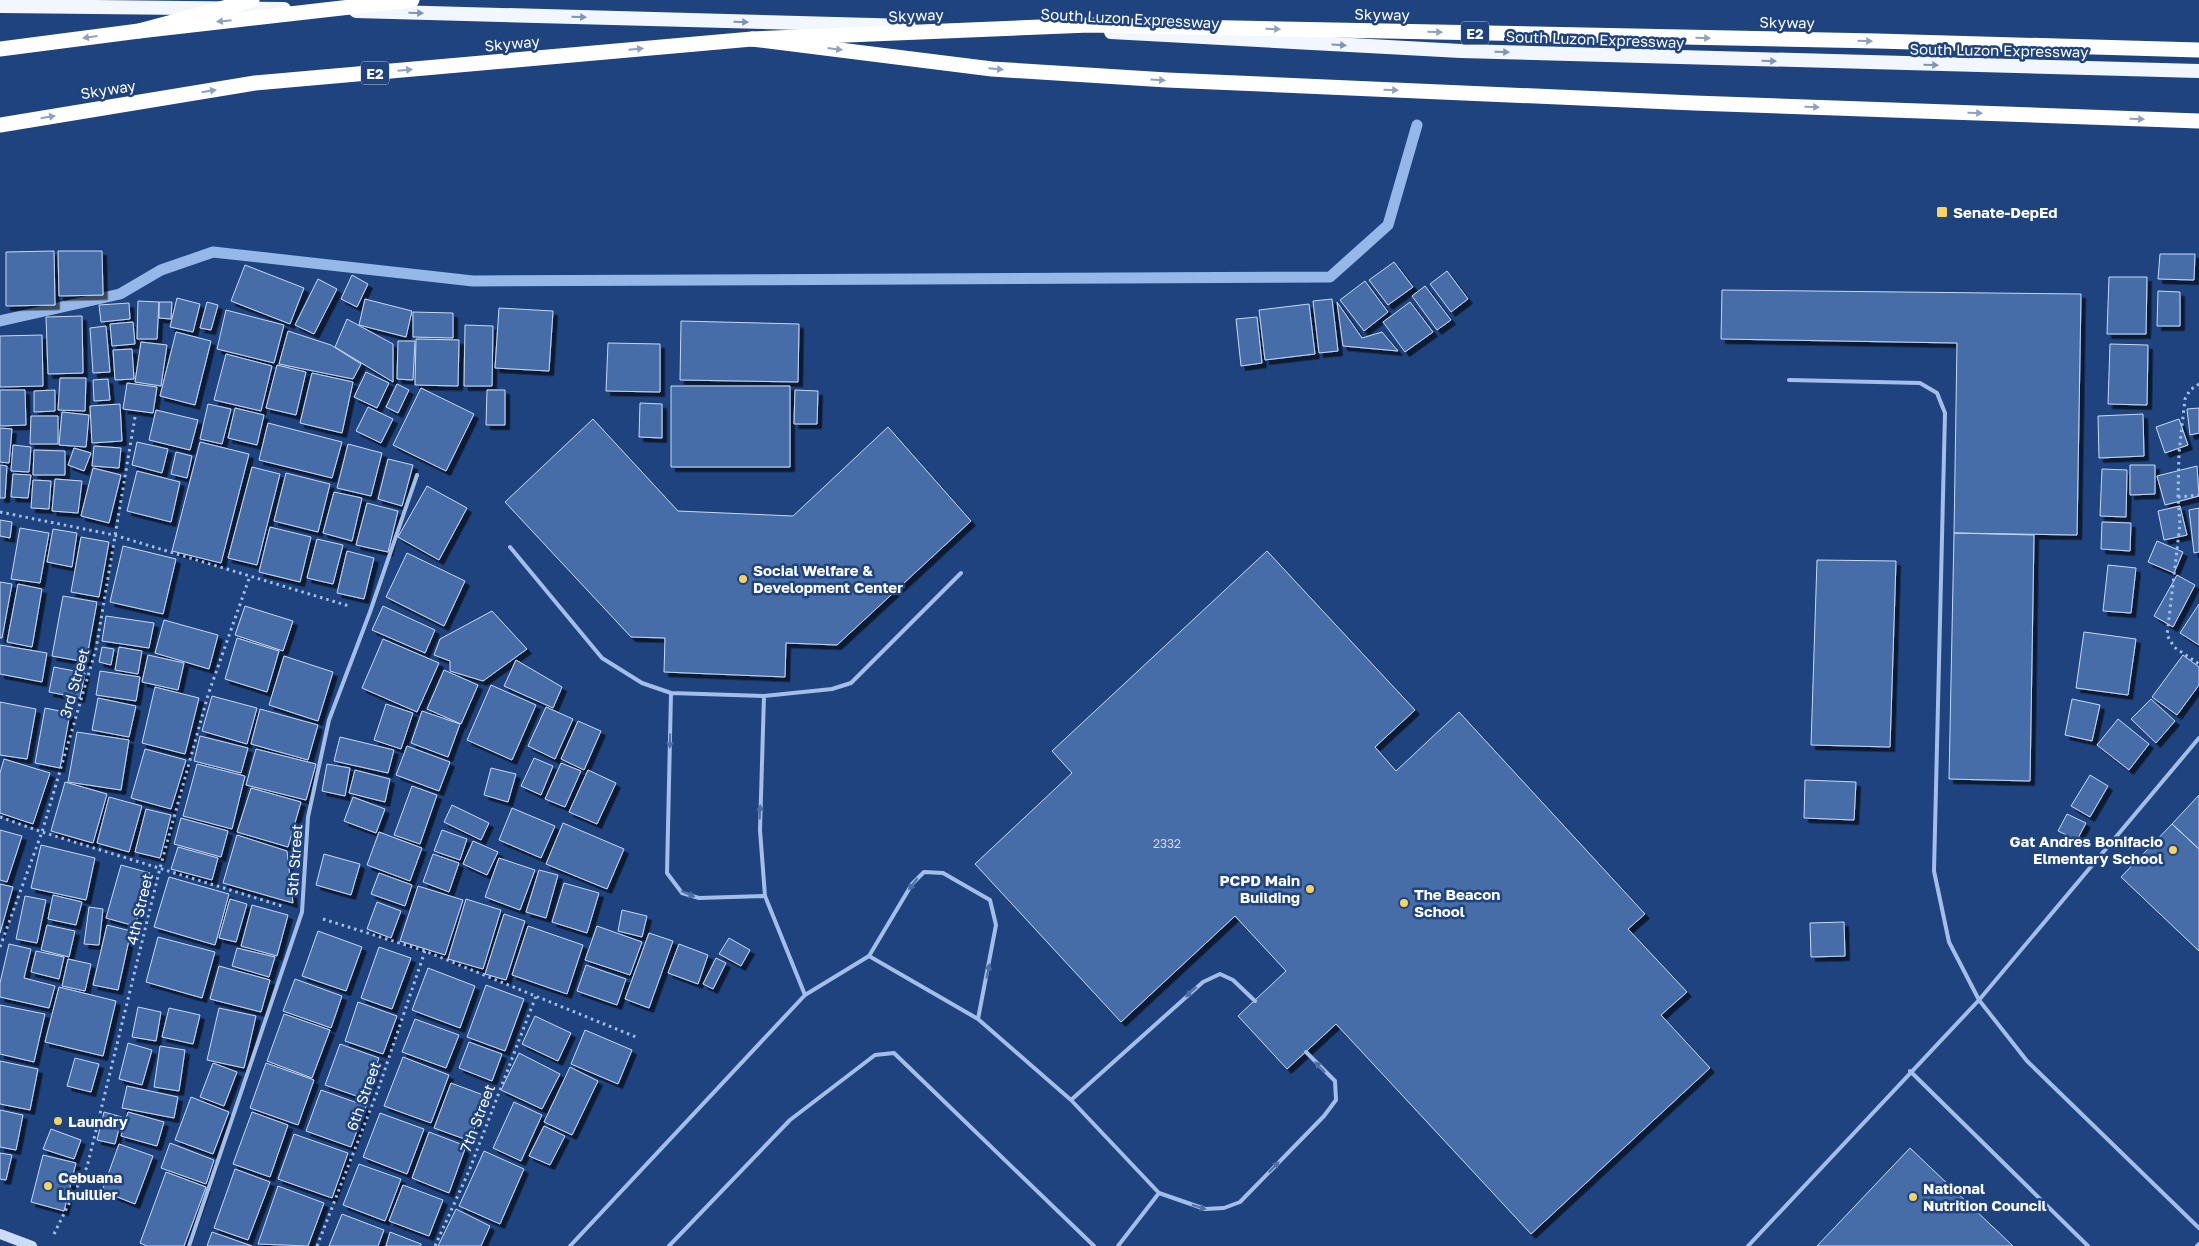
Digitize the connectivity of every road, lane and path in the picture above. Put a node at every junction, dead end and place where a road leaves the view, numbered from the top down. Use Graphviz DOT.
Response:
graph roads {
  1 [pos="252,0"];
  2 [pos="412,0"];
  3 [pos="0,6"];
  4 [pos="139,31"];
  5 [pos="752,39"];
  6 [pos="0,50"];
  7 [pos="2199,50"];
  8 [pos="2199,71"];
  9 [pos="2199,121"];
  10 [pos="0,125"];
  11 [pos="1788,380"];
  12 [pos="2199,384"];
  13 [pos="135,417"];
  14 [pos="417,475"];
  15 [pos="2199,495"];
  16 [pos="2178,497"];
  17 [pos="0,512"];
  18 [pos="114,535"];
  19 [pos="510,547"];
  20 [pos="961,573"];
  21 [pos="250,576"];
  22 [pos="370,612"];
  23 [pos="2199,664"];
  24 [pos="671,693"];
  25 [pos="764,696"];
  26 [pos="2199,738"];
  27 [pos="765,896"];
  28 [pos="0,947"];
  29 [pos="425,951"];
  30 [pos="869,956"];
  31 [pos="805,995"];
  32 [pos="536,996"];
  33 [pos="1979,1000"];
  34 [pos="1255,1001"];
  35 [pos="978,1019"];
  36 [pos="1306,1052"];
  37 [pos="1910,1071"];
  38 [pos="1071,1100"];
  39 [pos="1159,1193"];
  40 [pos="2199,1228"];
  41 [pos="0,1234"];
  42 [pos="52,1237"];
  43 [pos="32,1246"];
  44 [pos="189,1246"];
  45 [pos="317,1246"];
  46 [pos="435,1246"];
  47 [pos="570,1246"];
  48 [pos="668,1246"];
  49 [pos="1094,1246"];
  50 [pos="1118,1246"];
  51 [pos="1748,1246"];
  52 [pos="2088,1246"];
  1 -- 4 [label="highway, bridge"];
  2 -- 4 [label="highway, one-way, bridge"];
  3 -- 8 [label="highway, South Luzon Expressway / E2, one-way"];
  4 -- 6 [label="highway, one-way"];
  5 -- 7 [label="highway, Skyway / E2, one-way, bridge"];
  5 -- 9 [label="highway, one-way, bridge"];
  10 -- 5 [label="highway, Skyway / E2, one-way"];
  11 -- 33 [label="lane"];
  12 -- 16 [label="path"];
  13 -- 18 [label="path, 3rd Street"];
  14 -- 22 [label="lane, 5th Street"];
  15 -- 16 [label="path"];
  16 -- 23 [label="path"];
  17 -- 18 [label="path"];
  18 -- 21 [label="path"];
  18 -- 28 [label="path, 3rd Street"];
  19 -- 24 [label="lane"];
  20 -- 25 [label="lane"];
  21 -- 22 [label="path"];
  21 -- 42 [label="path, 4th Street"];
  22 -- 44 [label="lane, 5th Street"];
  24 -- 25 [label="lane"];
  24 -- 27 [label="lane, one-way"];
  27 -- 25 [label="lane, one-way"];
  26 -- 33 [label="lane"];
  27 -- 31 [label="lane"];
  29 -- 45 [label="path, 6th Street"];
  30 -- 31 [label="lane"];
  30 -- 35 [label="lane"];
  35 -- 30 [label="lane, one-way"];
  31 -- 47 [label="lane"];
  32 -- 46 [label="path, 7th Street"];
  33 -- 37 [label="lane"];
  33 -- 40 [label="lane"];
  34 -- 38 [label="lane, one-way"];
  35 -- 38 [label="lane"];
  39 -- 36 [label="lane, one-way"];
  37 -- 51 [label="lane"];
  37 -- 52 [label="lane"];
  38 -- 39 [label="lane"];
  39 -- 50 [label="lane"];
  41 -- 43 [label="main road"];
  48 -- 49 [label="lane"];
}
